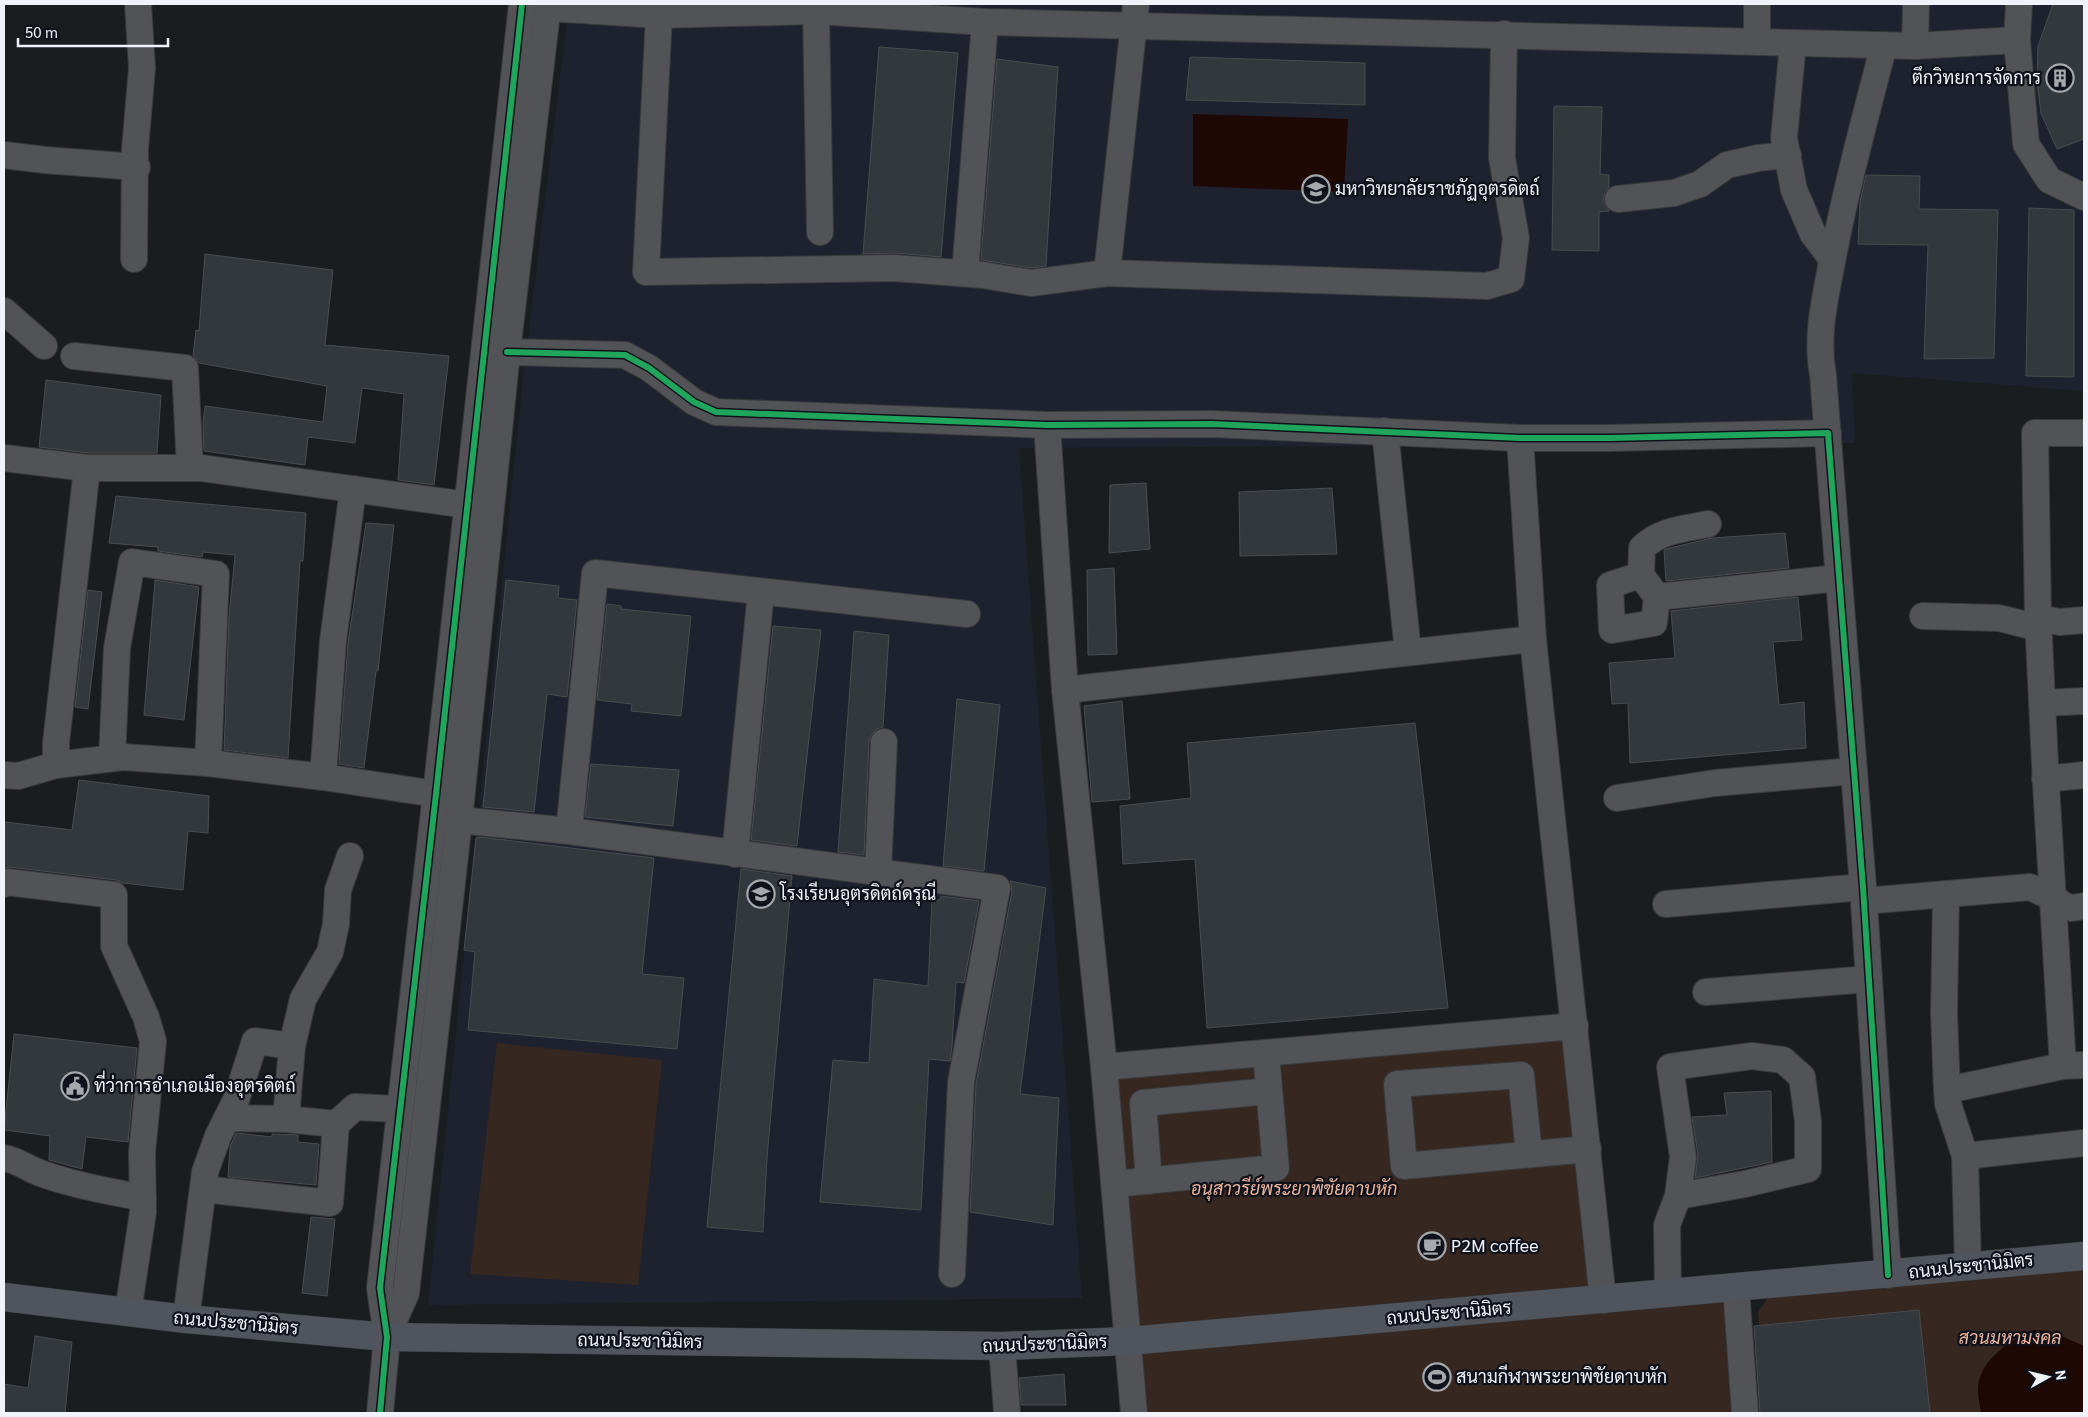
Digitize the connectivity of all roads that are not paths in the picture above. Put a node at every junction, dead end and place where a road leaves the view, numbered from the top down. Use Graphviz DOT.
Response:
graph roads {
  1 [pos="138,4"];
  2 [pos="522,4"];
  3 [pos="1757,4"];
  4 [pos="1916,4"];
  5 [pos="2019,4"];
  6 [pos="548,6"];
  7 [pos="816,11"];
  8 [pos="1135,14"];
  9 [pos="659,15"];
  10 [pos="985,22"];
  11 [pos="1504,34"];
  12 [pos="2017,40"];
  13 [pos="1757,42"];
  14 [pos="1793,42"];
  15 [pos="1884,45"];
  16 [pos="1915,46"];
  17 [pos="4,155"];
  18 [pos="1788,155"];
  19 [pos="137,167"];
  20 [pos="2084,197"];
  21 [pos="1618,199"];
  22 [pos="820,232"];
  23 [pos="134,259"];
  24 [pos="1832,259"];
  25 [pos="965,273"];
  26 [pos="1108,273"];
  27 [pos="4,311"];
  28 [pos="44,346"];
  29 [pos="507,352"];
  30 [pos="74,356"];
  31 [pos="1047,425"];
  32 [pos="1385,431"];
  33 [pos="2084,432"];
  34 [pos="1828,433"];
  35 [pos="1520,438"];
  36 [pos="4,458"];
  37 [pos="88,468"];
  38 [pos="190,468"];
  39 [pos="354,488"];
  40 [pos="467,505"];
  41 [pos="1708,524"];
  42 [pos="1641,575"];
  43 [pos="1839,578"];
  44 [pos="761,592"];
  45 [pos="1656,597"];
  46 [pos="967,614"];
  47 [pos="1923,616"];
  48 [pos="2084,620"];
  49 [pos="2039,623"];
  50 [pos="1532,639"];
  51 [pos="1408,652"];
  52 [pos="1065,690"];
  53 [pos="2084,701"];
  54 [pos="2042,703"];
  55 [pos="884,742"];
  56 [pos="112,758"];
  57 [pos="208,763"];
  58 [pos="56,765"];
  59 [pos="1854,771"];
  60 [pos="4,775"];
  61 [pos="2084,775"];
  62 [pos="323,777"];
  63 [pos="2045,779"];
  64 [pos="436,794"];
  65 [pos="1617,798"];
  66 [pos="459,820"];
  67 [pos="569,831"];
  68 [pos="735,854"];
  69 [pos="350,856"];
  70 [pos="878,871"];
  71 [pos="4,884"];
  72 [pos="1863,894"];
  73 [pos="1946,894"];
  74 [pos="2052,897"];
  75 [pos="1666,904"];
  76 [pos="2084,906"];
  77 [pos="1869,979"];
  78 [pos="1706,992"];
  79 [pos="1575,1026"];
  80 [pos="292,1046"];
  81 [pos="1266,1053"];
  82 [pos="2074,1065"];
  83 [pos="1104,1067"];
  84 [pos="1947,1090"];
  85 [pos="1269,1091"];
  86 [pos="400,1108"];
  87 [pos="227,1118"];
  88 [pos="286,1118"];
  89 [pos="336,1124"];
  90 [pos="2084,1143"];
  91 [pos="1588,1149"];
  92 [pos="1529,1154"];
  93 [pos="1965,1156"];
  94 [pos="4,1158"];
  95 [pos="1149,1181"];
  96 [pos="1115,1184"];
  97 [pos="203,1189"];
  98 [pos="1678,1196"];
  99 [pos="143,1198"];
  100 [pos="2084,1256"];
  101 [pos="1968,1265"];
  102 [pos="952,1274"];
  103 [pos="1888,1275"];
  104 [pos="1736,1288"];
  105 [pos="1668,1294"];
  106 [pos="4,1297"];
  107 [pos="1603,1300"];
  108 [pos="128,1312"];
  109 [pos="186,1319"];
  110 [pos="387,1337"];
  111 [pos="1129,1341"];
  112 [pos="1002,1346"];
  113 [pos="380,1413"];
  114 [pos="1007,1413"];
  115 [pos="1134,1413"];
  116 [pos="1745,1413"];
  1 -- 19 [label="street"];
  2 -- 40 [label="street"];
  3 -- 13 [label="street"];
  4 -- 16 [label="street"];
  5 -- 12 [label="street"];
  6 -- 9 [label="street"];
  6 -- 29 [label="street"];
  7 -- 9 [label="street"];
  7 -- 10 [label="street"];
  7 -- 22 [label="street"];
  8 -- 10 [label="street"];
  8 -- 11 [label="street"];
  8 -- 26 [label="street"];
  9 -- 25 [label="street"];
  10 -- 25 [label="street"];
  11 -- 13 [label="street"];
  11 -- 26 [label="street"];
  12 -- 16 [label="street"];
  12 -- 20 [label="street"];
  13 -- 14 [label="street"];
  14 -- 15 [label="street"];
  14 -- 18 [label="street"];
  15 -- 16 [label="street"];
  15 -- 24 [label="street"];
  17 -- 19 [label="street"];
  18 -- 21 [label="street"];
  18 -- 24 [label="street"];
  19 -- 23 [label="street"];
  24 -- 34 [label="street"];
  25 -- 26 [label="street"];
  27 -- 28 [label="street"];
  29 -- 31 [label="street"];
  29 -- 66 [label="street"];
  30 -- 38 [label="street"];
  31 -- 32 [label="street"];
  31 -- 52 [label="street"];
  32 -- 35 [label="street"];
  32 -- 51 [label="street"];
  33 -- 49 [label="street"];
  34 -- 35 [label="street"];
  34 -- 43 [label="street"];
  35 -- 50 [label="street"];
  36 -- 37 [label="street"];
  37 -- 38 [label="street"];
  37 -- 58 [label="street"];
  38 -- 39 [label="street"];
  39 -- 40 [label="street"];
  39 -- 62 [label="street"];
  40 -- 64 [label="street"];
  41 -- 42 [label="street"];
  42 -- 45 [label="street"];
  42 -- 45 [label="street"];
  43 -- 45 [label="street"];
  43 -- 59 [label="street"];
  44 -- 46 [label="street"];
  44 -- 67 [label="street"];
  44 -- 68 [label="street"];
  47 -- 49 [label="street"];
  48 -- 49 [label="street"];
  49 -- 54 [label="street"];
  50 -- 51 [label="street"];
  50 -- 79 [label="street"];
  51 -- 52 [label="street"];
  52 -- 83 [label="street"];
  53 -- 54 [label="street"];
  54 -- 63 [label="street"];
  55 -- 70 [label="street"];
  56 -- 57 [label="street"];
  56 -- 57 [label="street"];
  56 -- 58 [label="street"];
  57 -- 62 [label="street"];
  58 -- 60 [label="street"];
  59 -- 65 [label="street"];
  59 -- 72 [label="street"];
  61 -- 63 [label="street"];
  62 -- 64 [label="street"];
  63 -- 74 [label="street"];
  64 -- 86 [label="street"];
  66 -- 67 [label="street"];
  66 -- 110 [label="street"];
  67 -- 68 [label="street"];
  68 -- 70 [label="street"];
  69 -- 80 [label="street"];
  70 -- 102 [label="street"];
  71 -- 99 [label="street"];
  72 -- 73 [label="street"];
  72 -- 75 [label="street"];
  72 -- 77 [label="street"];
  73 -- 74 [label="street"];
  73 -- 84 [label="street"];
  74 -- 76 [label="street"];
  74 -- 82 [label="street"];
  77 -- 78 [label="street"];
  77 -- 103 [label="street"];
  79 -- 81 [label="street"];
  79 -- 91 [label="street"];
  80 -- 87 [label="street"];
  80 -- 88 [label="street"];
  81 -- 83 [label="street"];
  81 -- 85 [label="street"];
  82 -- 84 [label="street"];
  83 -- 96 [label="street"];
  84 -- 93 [label="street"];
  85 -- 95 [label="street"];
  85 -- 95 [label="street"];
  86 -- 89 [label="street"];
  86 -- 110 [label="street"];
  87 -- 88 [label="street"];
  87 -- 97 [label="street"];
  88 -- 89 [label="street"];
  89 -- 97 [label="street"];
  90 -- 93 [label="street"];
  91 -- 92 [label="street"];
  91 -- 107 [label="street"];
  92 -- 92 [label="street"];
  93 -- 101 [label="street"];
  94 -- 99 [label="street"];
  95 -- 96 [label="street"];
  96 -- 111 [label="street"];
  97 -- 109 [label="street"];
  98 -- 98 [label="street"];
  98 -- 105 [label="street"];
  99 -- 108 [label="street"];
  100 -- 101 [label="main road, ถนนประชานิมิตร"];
  101 -- 103 [label="main road, ถนนประชานิมิตร"];
  103 -- 104 [label="main road, ถนนประชานิมิตร"];
  104 -- 105 [label="main road, ถนนประชานิมิตร"];
  104 -- 116 [label="street"];
  105 -- 107 [label="main road, ถนนประชานิมิตร"];
  106 -- 108 [label="main road, ถนนประชานิมิตร"];
  107 -- 111 [label="main road, ถนนประชานิมิตร"];
  108 -- 109 [label="main road, ถนนประชานิมิตร"];
  109 -- 110 [label="main road, ถนนประชานิมิตร"];
  110 -- 112 [label="main road, ถนนประชานิมิตร"];
  110 -- 113 [label="street"];
  111 -- 112 [label="main road, ถนนประชานิมิตร"];
  111 -- 115 [label="street"];
  112 -- 114 [label="street"];
}
